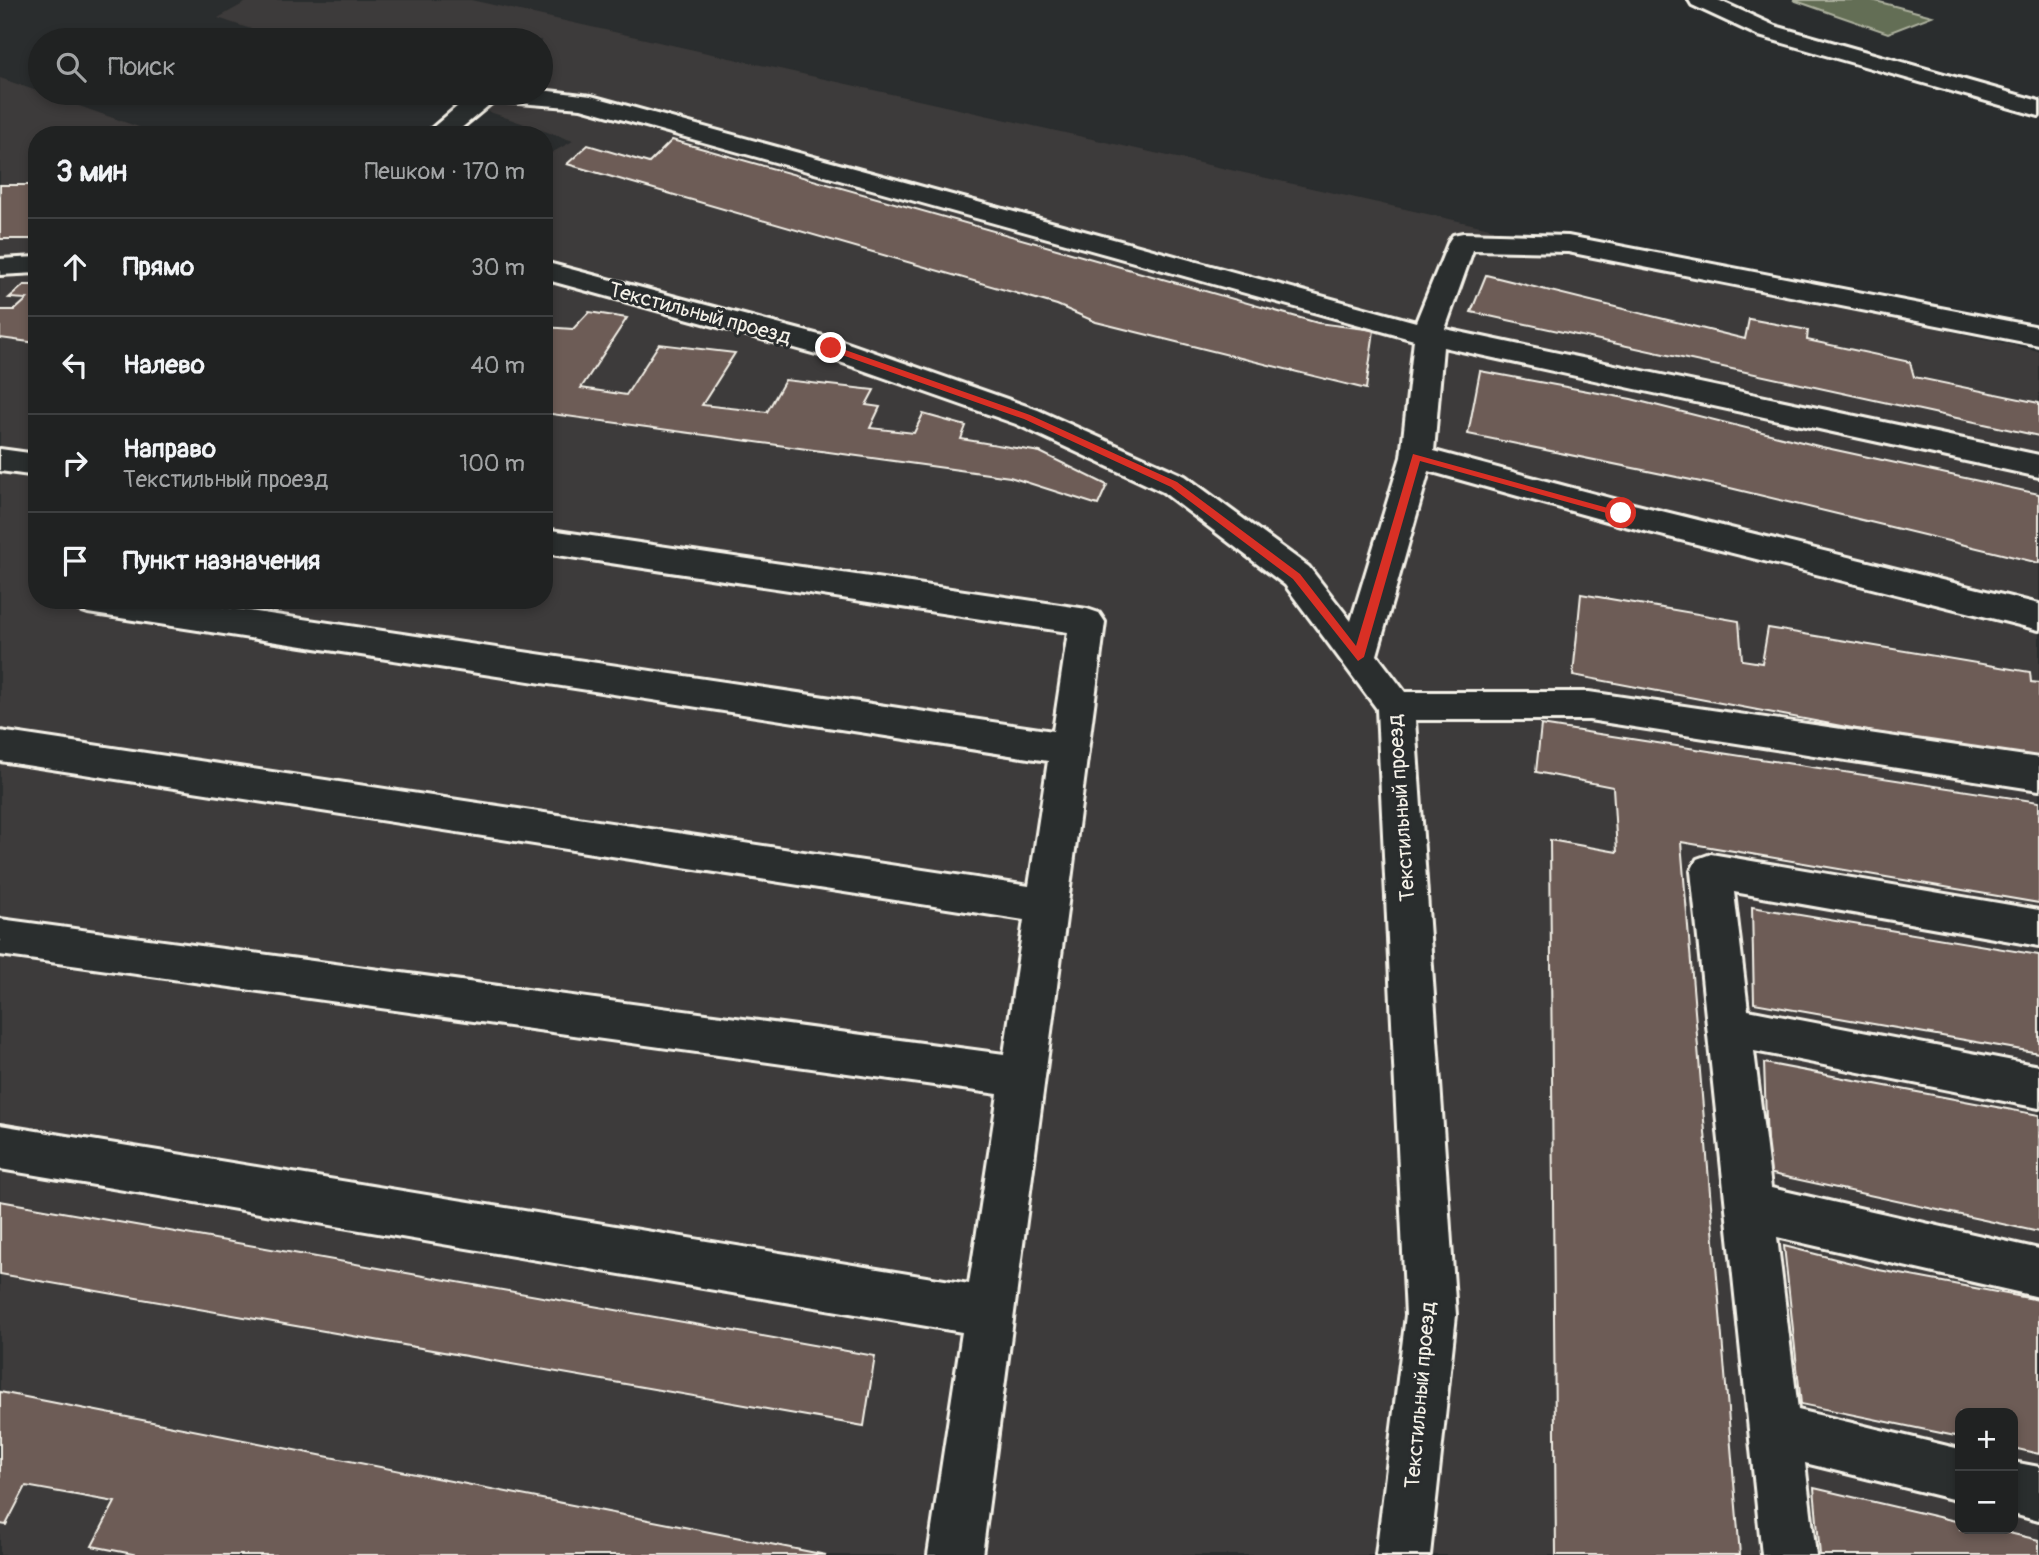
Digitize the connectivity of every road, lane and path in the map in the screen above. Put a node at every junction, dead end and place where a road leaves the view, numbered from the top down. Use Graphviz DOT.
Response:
graph roads {
  1 [pos="1700,0"];
  2 [pos="553,98"];
  3 [pos="475,105"];
  4 [pos="2039,109"];
  5 [pos="448,126"];
  6 [pos="28,265"];
  7 [pos="0,267"];
  8 [pos="553,273"];
  9 [pos="1430,335"];
  10 [pos="2039,336"];
  11 [pos="1417,457"];
  12 [pos="0,460"];
  13 [pos="28,464"];
  14 [pos="2039,466"];
  15 [pos="553,542"];
  16 [pos="147,609"];
  17 [pos="2039,617"];
  18 [pos="1358,657"];
  19 [pos="1395,706"];
  20 [pos="0,746"];
  21 [pos="1069,749"];
  22 [pos="2039,774"];
  23 [pos="1048,906"];
  24 [pos="2039,928"];
  25 [pos="0,937"];
  26 [pos="1728,1026"];
  27 [pos="1023,1077"];
  28 [pos="2039,1087"];
  29 [pos="0,1147"];
  30 [pos="1749,1208"];
  31 [pos="2039,1273"];
  32 [pos="990,1312"];
  33 [pos="1774,1430"];
  34 [pos="1955,1474"];
  35 [pos="2018,1489"];
  36 [pos="2039,1494"];
  37 [pos="955,1555"];
  38 [pos="1403,1555"];
  39 [pos="1788,1555"];
  1 -- 4 [label="street"];
  2 -- 9 [label="street"];
  3 -- 5 [label="street"];
  6 -- 7 [label="street"];
  8 -- 18 [label="street, Текстильный проезд"];
  9 -- 10 [label="street"];
  9 -- 11 [label="street"];
  9 -- 14 [label="street"];
  11 -- 17 [label="street"];
  11 -- 18 [label="street"];
  12 -- 13 [label="street"];
  15 -- 21 [label="street"];
  16 -- 21 [label="street"];
  18 -- 19 [label="street, Текстильный проезд"];
  19 -- 22 [label="street"];
  19 -- 38 [label="street, Текстильный проезд"];
  20 -- 23 [label="street"];
  21 -- 23 [label="street"];
  23 -- 27 [label="street"];
  24 -- 26 [label="street"];
  25 -- 27 [label="street"];
  26 -- 28 [label="street"];
  26 -- 30 [label="street"];
  27 -- 32 [label="street"];
  29 -- 32 [label="street"];
  30 -- 31 [label="street"];
  30 -- 33 [label="street"];
  32 -- 37 [label="street"];
  33 -- 34 [label="street"];
  33 -- 39 [label="street"];
  35 -- 36 [label="street"];
}
